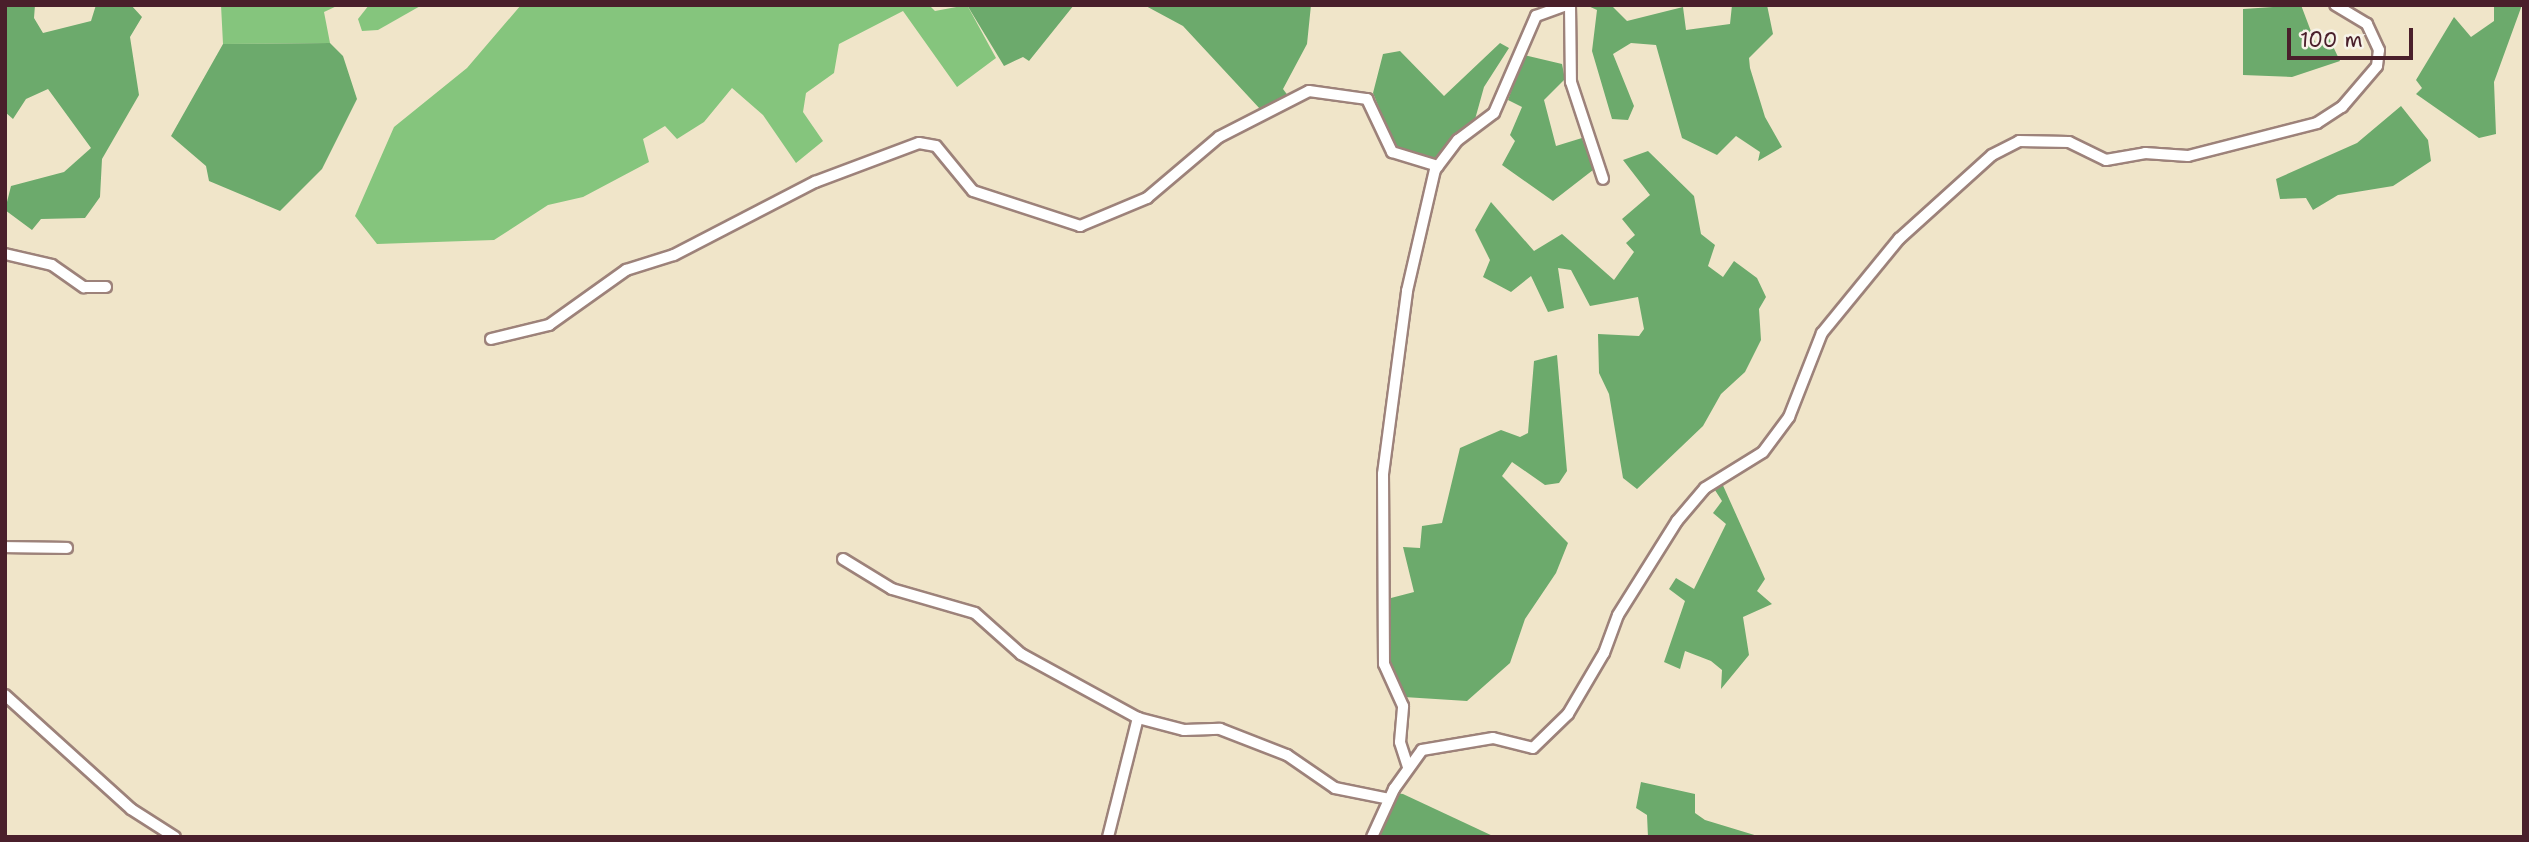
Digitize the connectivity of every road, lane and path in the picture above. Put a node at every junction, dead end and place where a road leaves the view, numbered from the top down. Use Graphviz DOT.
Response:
graph roads {
  1 [pos="1568,5"];
  2 [pos="2334,5"];
  3 [pos="1438,166"];
  4 [pos="1603,179"];
  5 [pos="5,254"];
  6 [pos="106,287"];
  7 [pos="491,339"];
  8 [pos="5,547"];
  9 [pos="67,548"];
  10 [pos="843,559"];
  11 [pos="5,695"];
  12 [pos="1138,718"];
  13 [pos="1408,767"];
  14 [pos="1389,799"];
  15 [pos="175,837"];
  16 [pos="1108,837"];
  17 [pos="1372,837"];
  1 -- 3 [label="street"];
  1 -- 4 [label="street"];
  2 -- 13 [label="street"];
  3 -- 7 [label="street"];
  3 -- 13 [label="street"];
  5 -- 6 [label="street"];
  8 -- 9 [label="street"];
  10 -- 12 [label="street"];
  11 -- 15 [label="street"];
  12 -- 14 [label="street"];
  12 -- 16 [label="street"];
  13 -- 14 [label="street"];
  14 -- 17 [label="street"];
}
